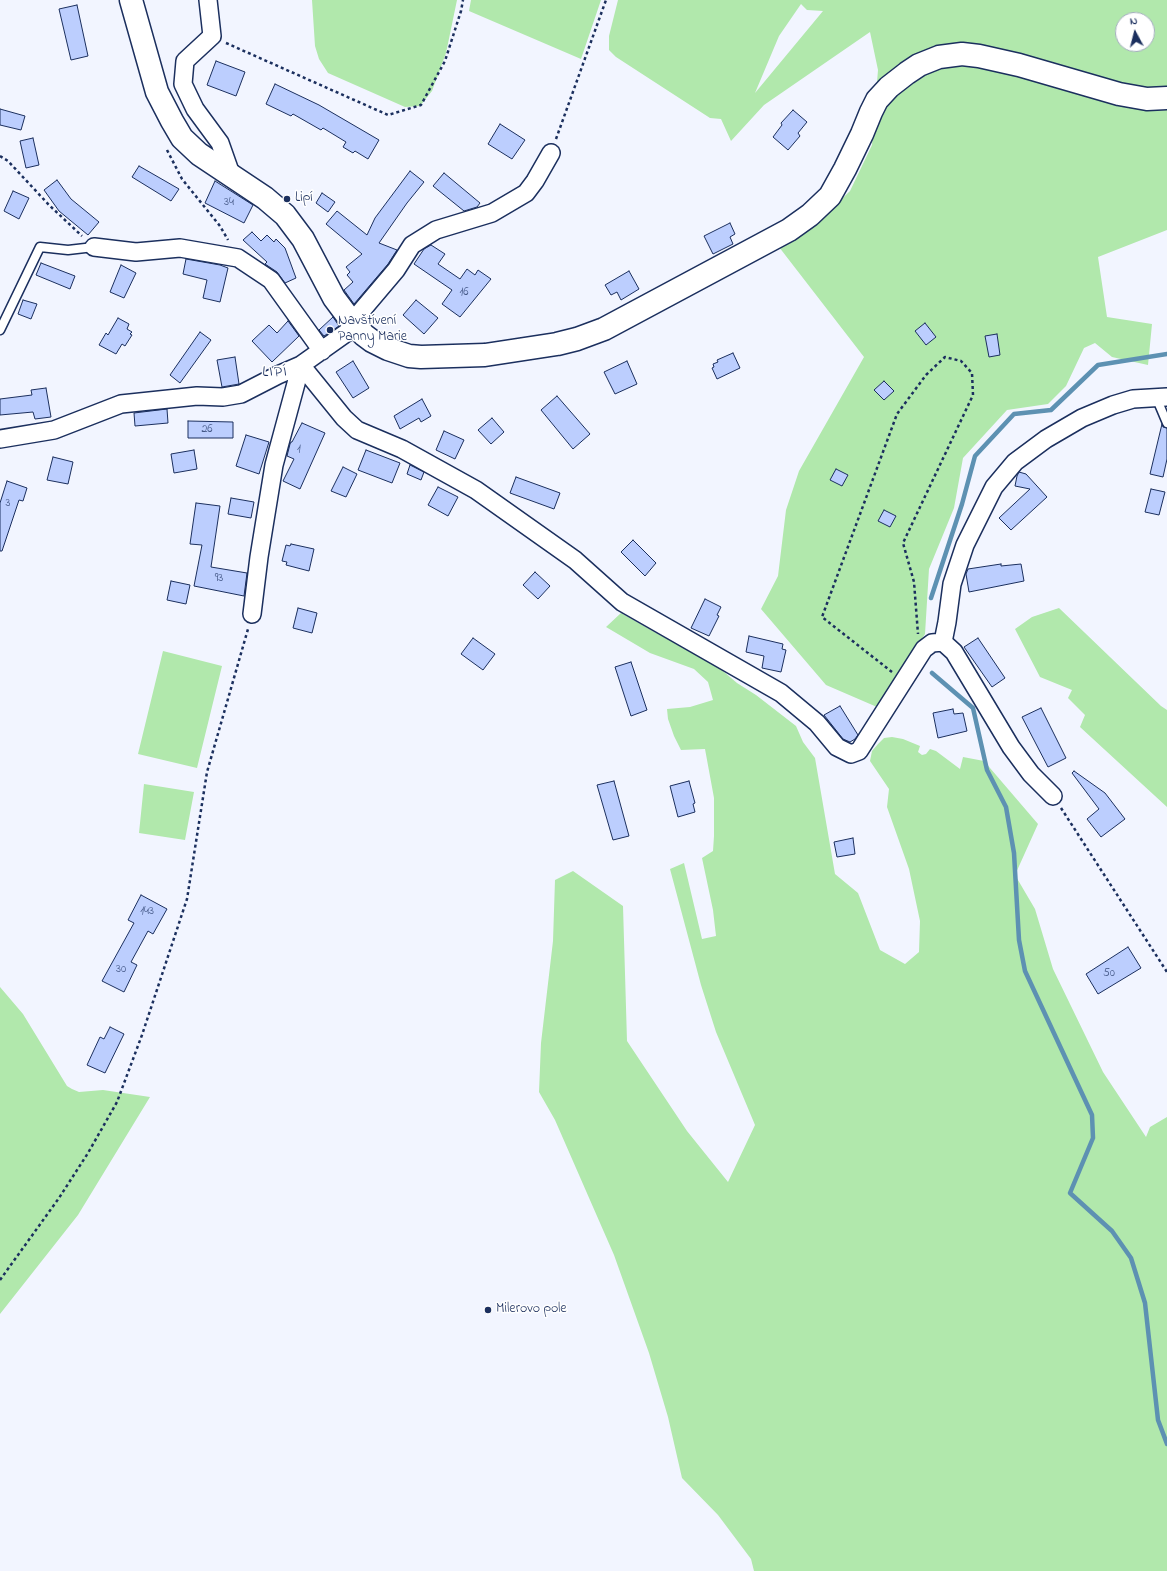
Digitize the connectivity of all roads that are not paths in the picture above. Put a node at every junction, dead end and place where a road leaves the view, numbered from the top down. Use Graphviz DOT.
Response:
graph roads {
  1 [pos="131,0"];
  2 [pos="208,0"];
  3 [pos="1167,98"];
  4 [pos="551,153"];
  5 [pos="232,177"];
  6 [pos="94,247"];
  7 [pos="354,324"];
  8 [pos="0,330"];
  9 [pos="322,351"];
  10 [pos="301,365"];
  11 [pos="1162,397"];
  12 [pos="1167,423"];
  13 [pos="1,440"];
  14 [pos="252,614"];
  15 [pos="943,642"];
  16 [pos="1053,796"];
  1 -- 5 [label="street"];
  2 -- 5 [label="street"];
  3 -- 7 [label="street"];
  4 -- 7 [label="street"];
  5 -- 7 [label="street"];
  6 -- 8 [label="lane"];
  6 -- 9 [label="street"];
  7 -- 9 [label="street"];
  9 -- 10 [label="street"];
  10 -- 13 [label="street"];
  10 -- 14 [label="street"];
  10 -- 15 [label="street"];
  11 -- 12 [label="lane"];
  11 -- 15 [label="street"];
  15 -- 16 [label="street"];
}
